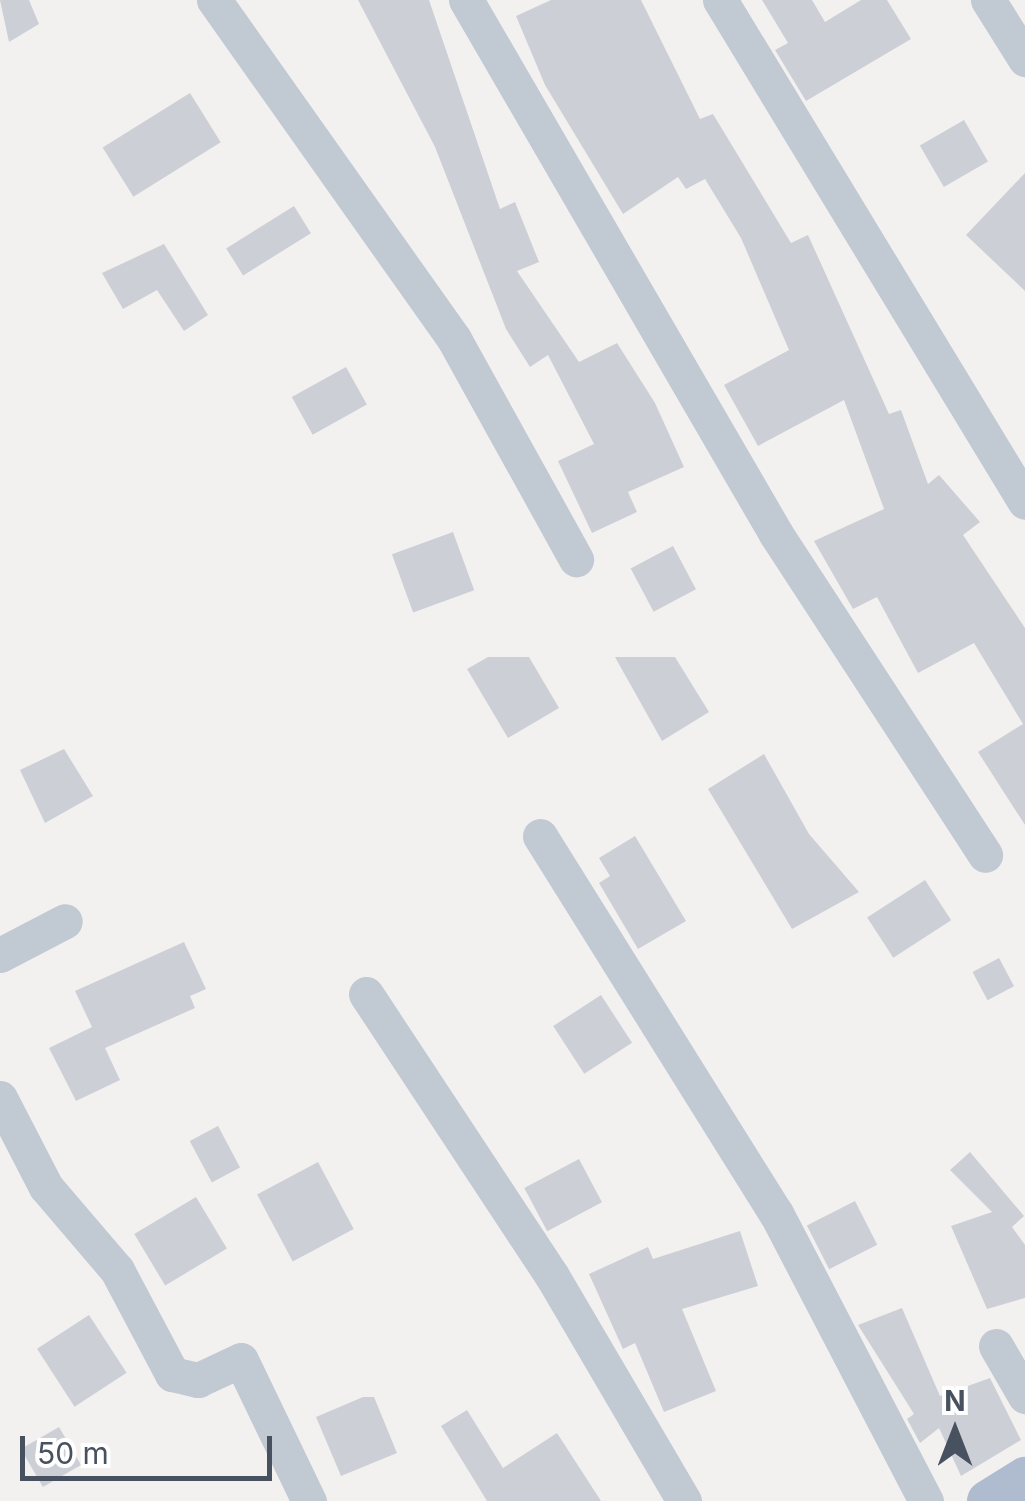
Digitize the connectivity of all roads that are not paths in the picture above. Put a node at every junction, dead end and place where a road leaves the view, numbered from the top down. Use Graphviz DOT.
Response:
graph roads {
  1 [pos="214,0"];
  2 [pos="466,0"];
  3 [pos="720,0"];
  4 [pos="988,0"];
  5 [pos="1025,59"];
  6 [pos="1025,502"];
  7 [pos="576,559"];
  8 [pos="540,836"];
  9 [pos="986,855"];
  10 [pos="65,921"];
  11 [pos="0,955"];
  12 [pos="366,994"];
  13 [pos="0,1098"];
  14 [pos="996,1346"];
  15 [pos="1025,1396"];
  16 [pos="1025,1478"];
  17 [pos="308,1501"];
  18 [pos="684,1501"];
  19 [pos="926,1501"];
  20 [pos="988,1501"];
  1 -- 7 [label="street"];
  2 -- 9 [label="street"];
  3 -- 6 [label="street"];
  4 -- 5 [label="street"];
  8 -- 19 [label="street"];
  10 -- 11 [label="street"];
  12 -- 18 [label="street"];
  13 -- 17 [label="street"];
  14 -- 15 [label="street"];
  16 -- 20 [label="main road"];
}
